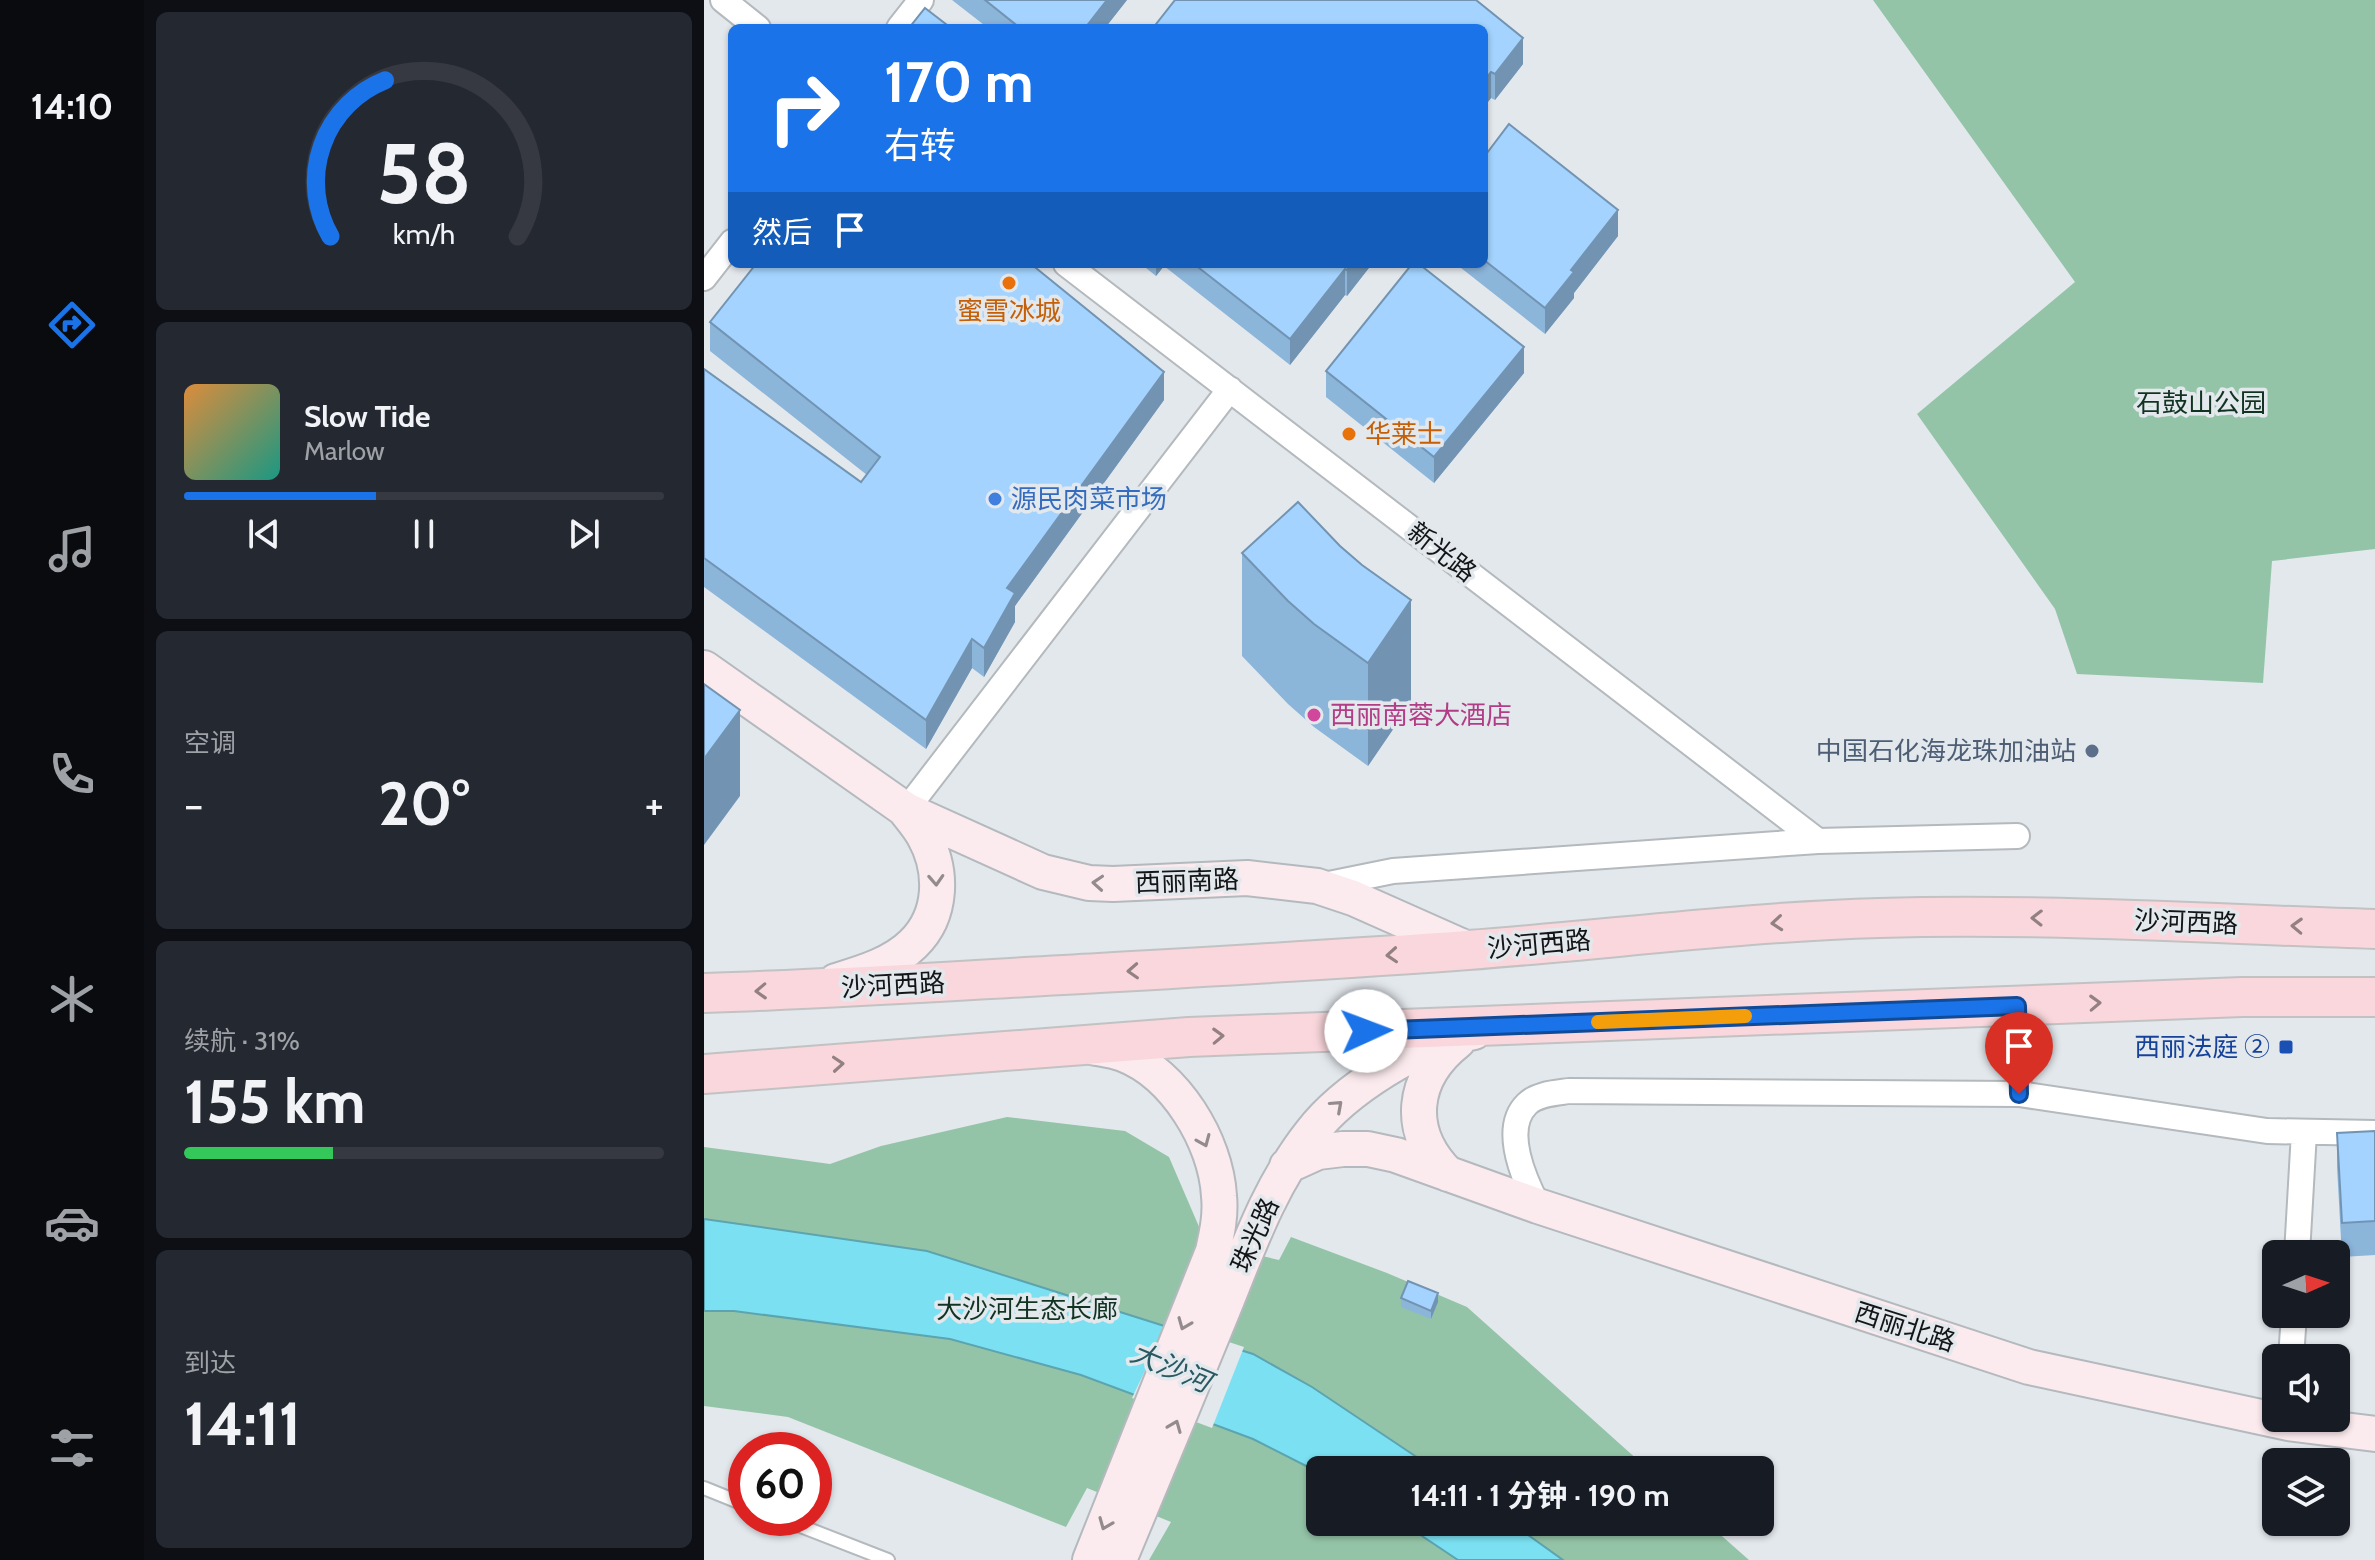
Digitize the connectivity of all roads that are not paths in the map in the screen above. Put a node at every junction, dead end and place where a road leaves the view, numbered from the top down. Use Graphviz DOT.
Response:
graph roads {
  1 [pos="723,0"];
  2 [pos="921,0"];
  3 [pos="753,24"];
  4 [pos="902,24"];
  5 [pos="728,247"];
  6 [pos="1071,268"];
  7 [pos="704,278"];
  8 [pos="1230,389"];
  9 [pos="704,668"];
  10 [pos="906,810"];
  11 [pos="2017,836"];
  12 [pos="1818,841"];
  13 [pos="1317,886"];
  14 [pos="2375,929"];
  15 [pos="1470,950"];
  16 [pos="809,990"];
  17 [pos="704,993"];
  18 [pos="2375,997"];
  19 [pos="2017,1006"];
  20 [pos="1514,1025"];
  21 [pos="1467,1034"];
  22 [pos="1084,1045"];
  23 [pos="704,1074"];
  24 [pos="2019,1094"];
  25 [pos="2304,1132"];
  26 [pos="2375,1133"];
  27 [pos="1287,1166"];
  28 [pos="1448,1174"];
  29 [pos="1538,1206"];
  30 [pos="2298,1240"];
  31 [pos="1227,1257"];
  32 [pos="2262,1416"];
  33 [pos="2350,1430"];
  34 [pos="2375,1434"];
  35 [pos="704,1488"];
  36 [pos="1132,1493"];
  37 [pos="728,1498"];
  38 [pos="826,1536"];
  39 [pos="888,1560"];
  40 [pos="1090,1560"];
  41 [pos="1119,1560"];
  1 -- 3 [label="street"];
  2 -- 4 [label="street"];
  5 -- 7 [label="street"];
  6 -- 8 [label="street, 新光路"];
  8 -- 10 [label="street"];
  8 -- 12 [label="street, 新光路"];
  9 -- 10 [label="street, 西丽南路"];
  13 -- 10 [label="street, 西丽南路, one-way"];
  10 -- 16 [label="street, 西丽南路, one-way"];
  11 -- 12 [label="street"];
  12 -- 13 [label="street"];
  13 -- 15 [label="street, 西丽南路"];
  14 -- 15 [label="main road, 沙河西路, one-way"];
  15 -- 16 [label="main road, 沙河西路, one-way"];
  16 -- 17 [label="main road, 沙河西路, one-way"];
  19 -- 18 [label="main road, one-way"];
  19 -- 20 [label="main road"];
  19 -- 24 [label="street"];
  20 -- 21 [label="street, 珠光路"];
  22 -- 20 [label="main road, one-way"];
  27 -- 21 [label="street, 珠光路, one-way"];
  21 -- 28 [label="street"];
  23 -- 22 [label="main road, one-way"];
  22 -- 31 [label="street, 珠光路, one-way"];
  24 -- 25 [label="street"];
  24 -- 29 [label="street"];
  25 -- 26 [label="street"];
  25 -- 30 [label="street"];
  27 -- 28 [label="street, 西丽北路"];
  27 -- 31 [label="street, 珠光路"];
  28 -- 29 [label="street, 西丽北路"];
  29 -- 32 [label="street, 西丽北路"];
  31 -- 36 [label="street, 珠光路"];
  33 -- 34 [label="street, 西丽北路"];
  35 -- 37 [label="lane"];
  36 -- 40 [label="street, 珠光路, one-way"];
  36 -- 41 [label="street, 珠光路"];
  38 -- 39 [label="lane"];
}
